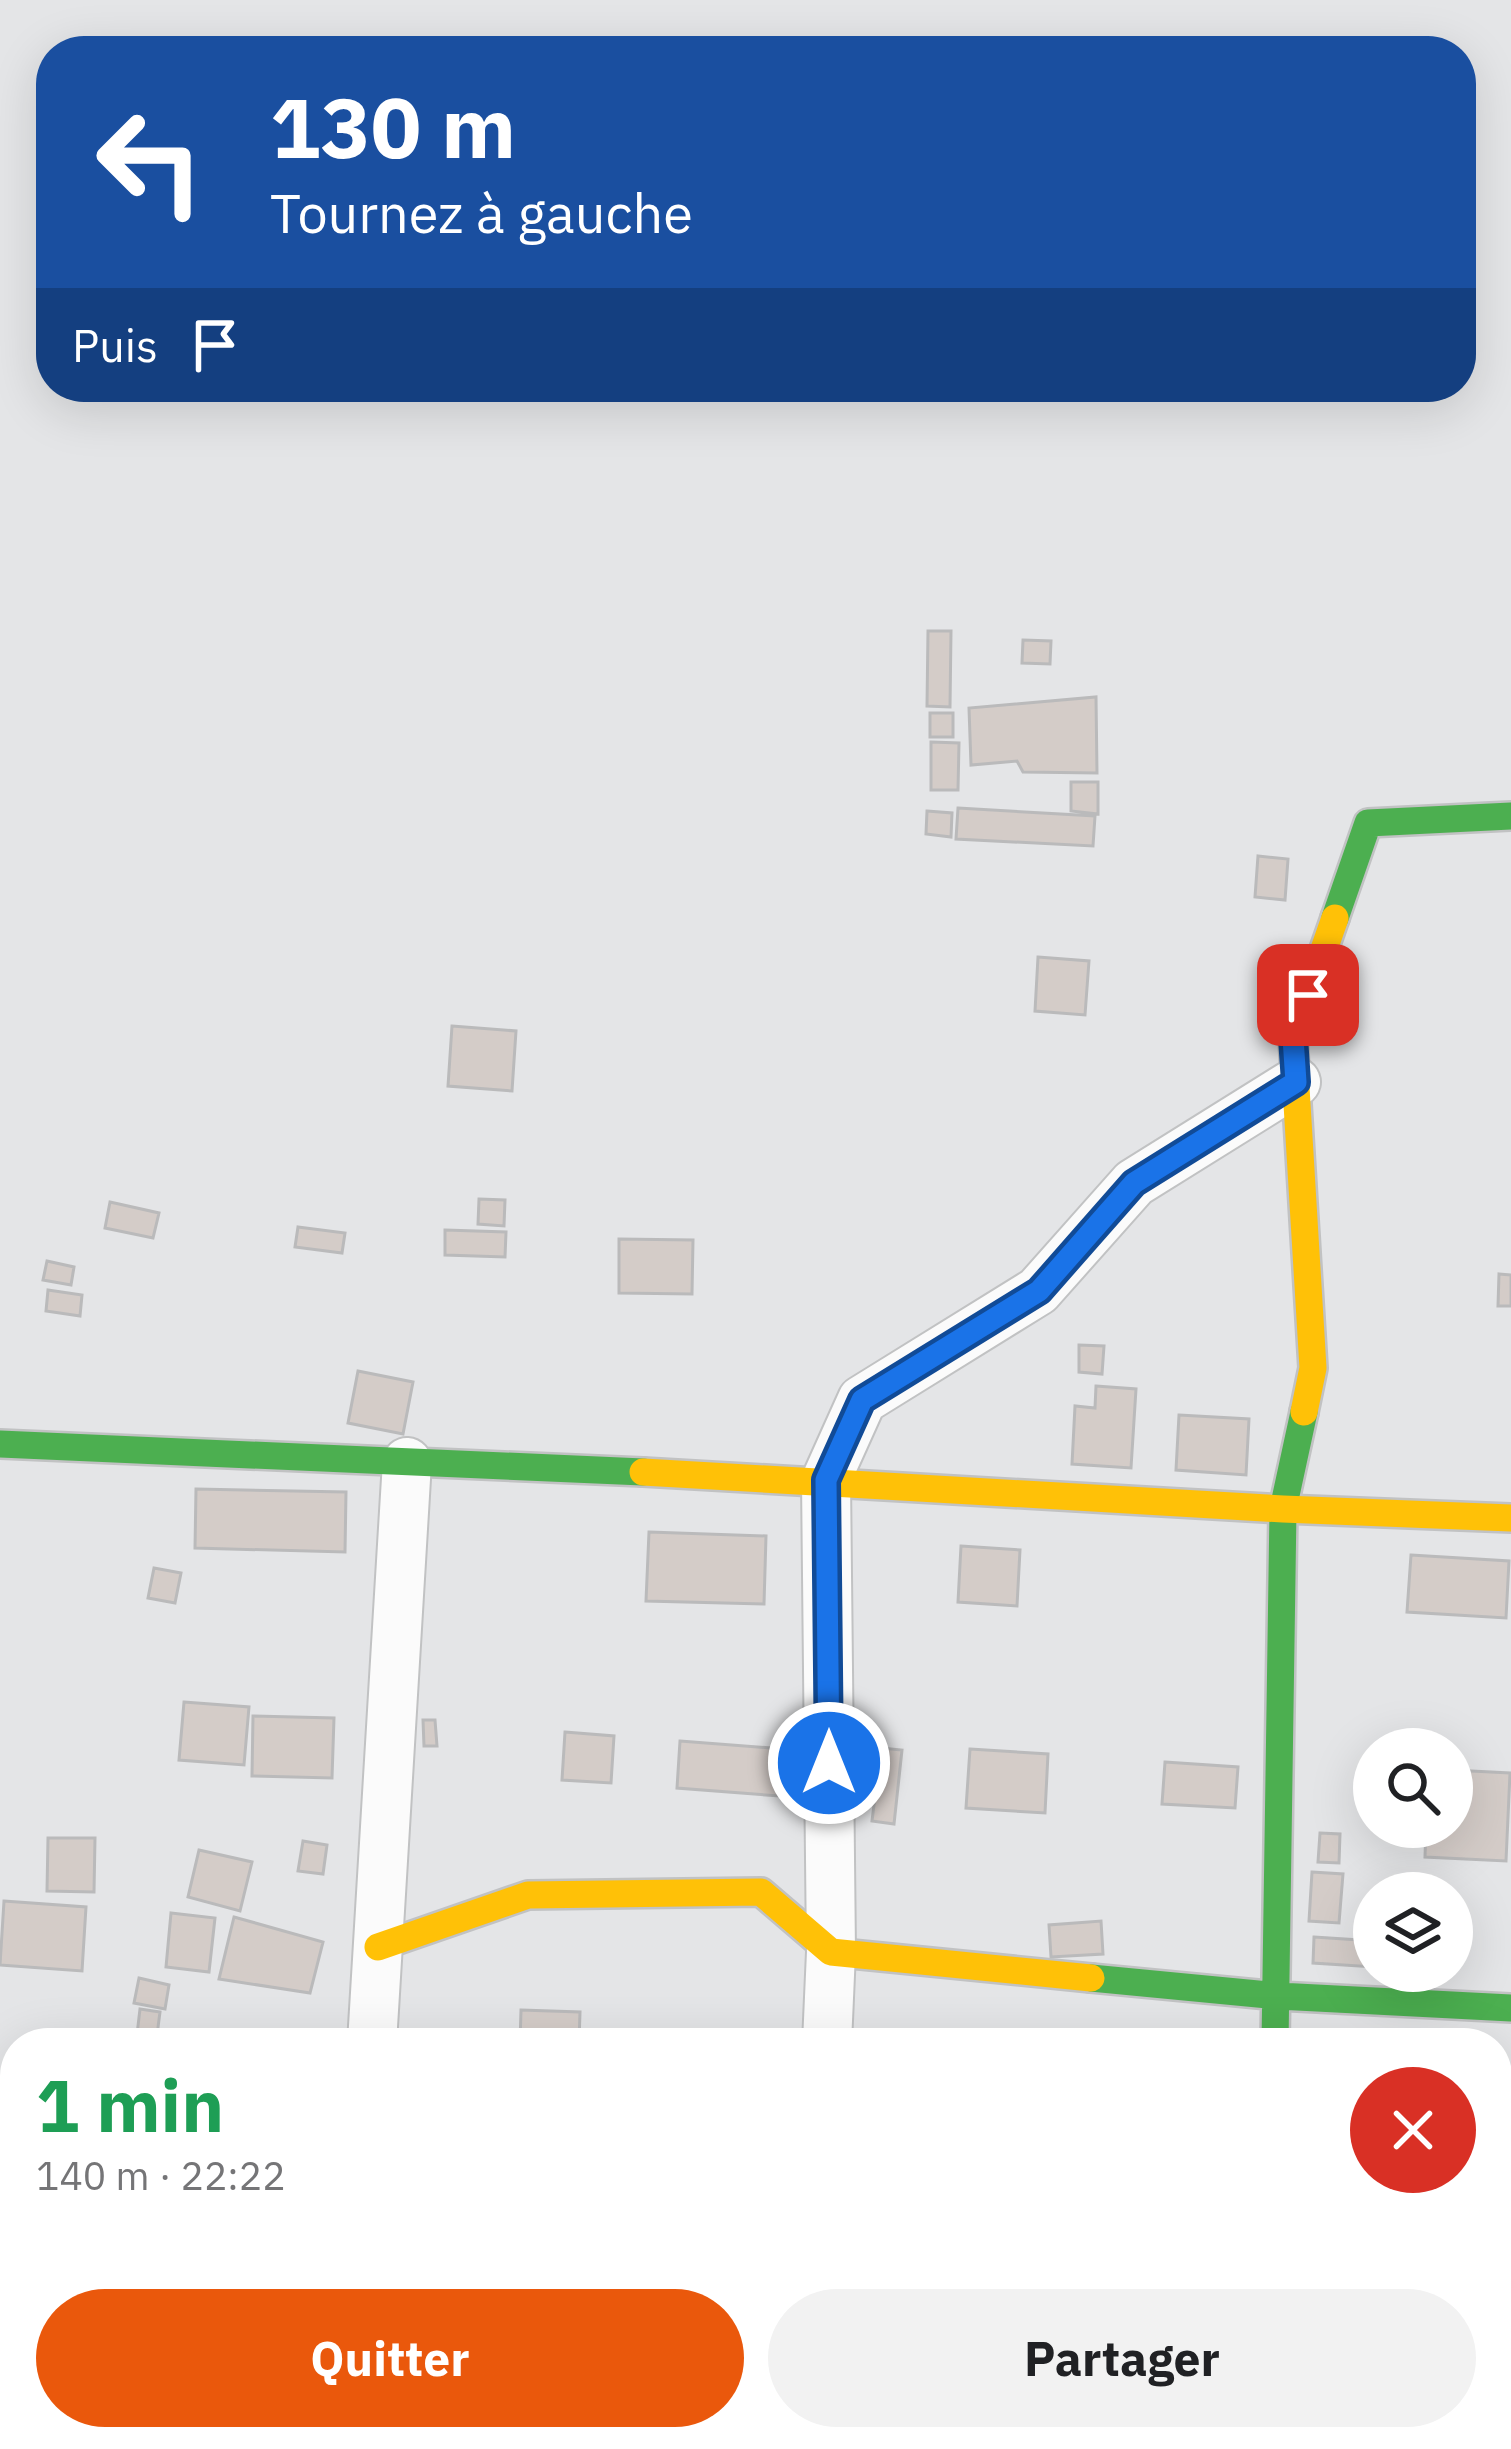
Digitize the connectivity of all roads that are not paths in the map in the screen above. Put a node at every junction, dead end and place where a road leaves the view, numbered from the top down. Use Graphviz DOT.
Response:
graph roads {
  1 [pos="1511,816"];
  2 [pos="1296,1082"];
  3 [pos="0,1444"];
  4 [pos="407,1462"];
  5 [pos="826,1480"];
  6 [pos="1283,1509"];
  7 [pos="1511,1518"];
  8 [pos="378,1947"];
  9 [pos="830,1952"];
  10 [pos="1278,1996"];
  11 [pos="1511,2008"];
  12 [pos="373,2028"];
  13 [pos="827,2028"];
  14 [pos="1276,2028"];
  1 -- 2 [label="street"];
  2 -- 5 [label="street"];
  2 -- 6 [label="street"];
  3 -- 4 [label="street"];
  4 -- 5 [label="street"];
  4 -- 8 [label="street"];
  5 -- 6 [label="street"];
  5 -- 9 [label="street"];
  6 -- 7 [label="street"];
  6 -- 10 [label="street"];
  8 -- 9 [label="street"];
  8 -- 12 [label="street"];
  9 -- 10 [label="street"];
  9 -- 13 [label="street"];
  10 -- 11 [label="street"];
  10 -- 14 [label="street"];
}
